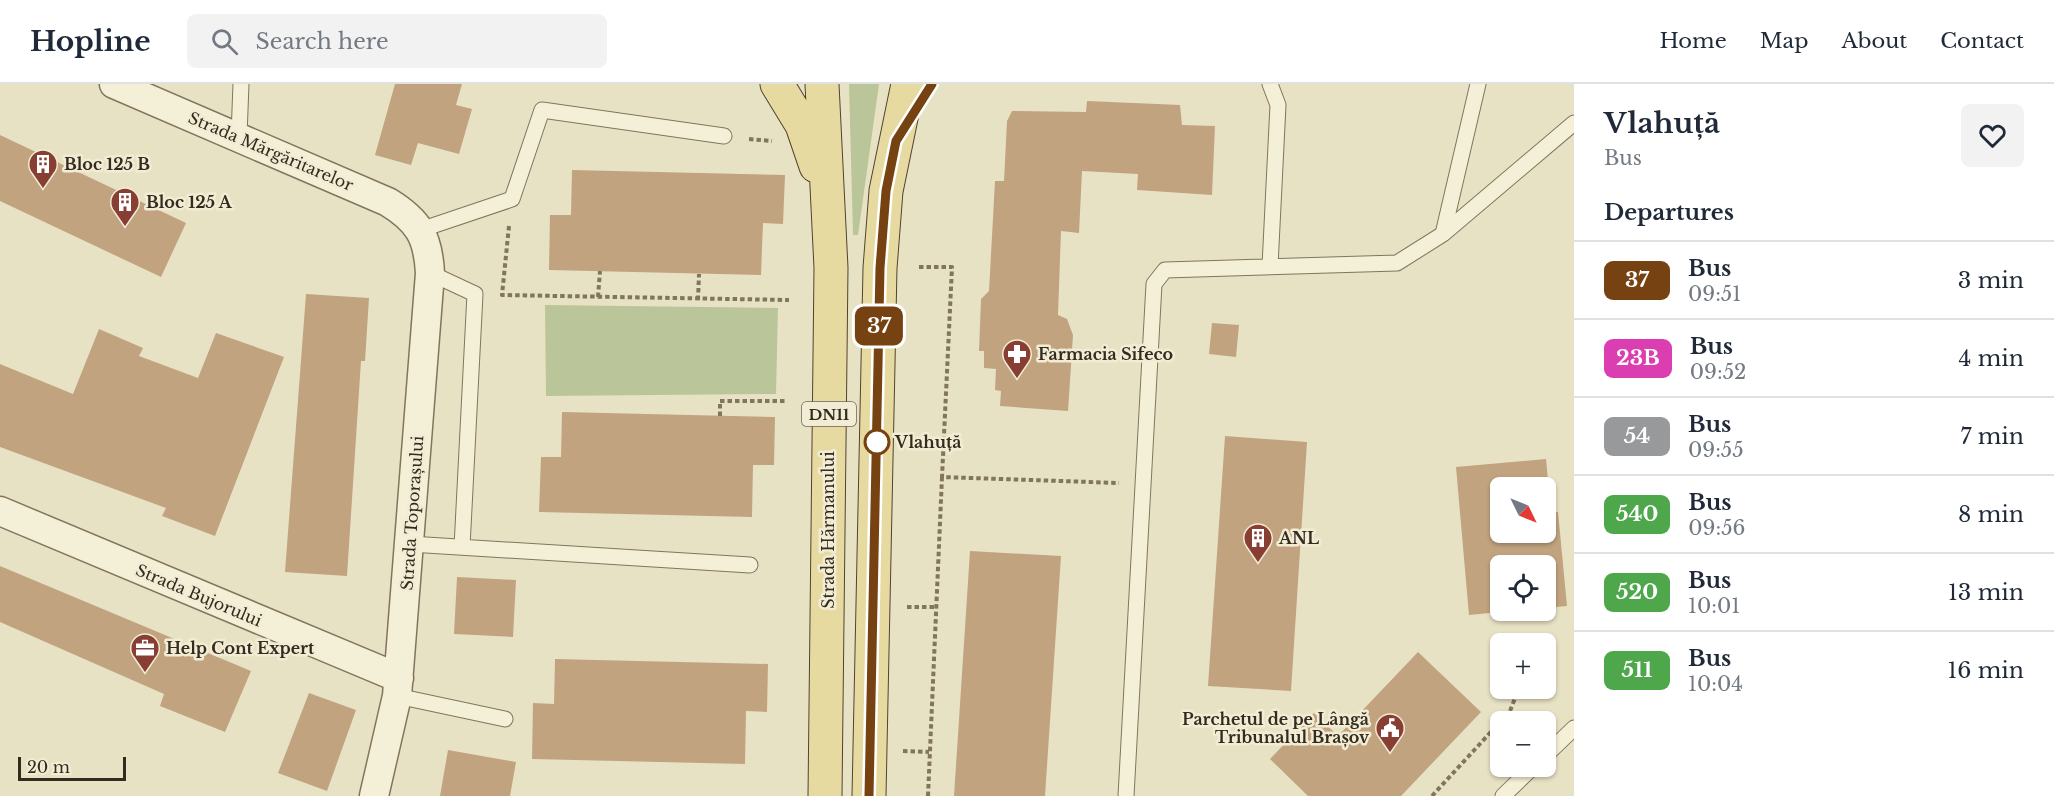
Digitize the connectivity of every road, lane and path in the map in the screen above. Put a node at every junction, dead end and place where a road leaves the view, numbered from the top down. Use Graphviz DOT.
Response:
graph roads {
  1 [pos="114,84"];
  2 [pos="242,84"];
  3 [pos="777,84"];
  4 [pos="822,84"];
  5 [pos="908,84"];
  6 [pos="932,84"];
  7 [pos="1270,84"];
  8 [pos="1478,84"];
  9 [pos="1574,123"];
  10 [pos="239,136"];
  11 [pos="724,136"];
  12 [pos="896,141"];
  13 [pos="777,142"];
  14 [pos="512,199"];
  15 [pos="830,215"];
  16 [pos="420,230"];
  17 [pos="1443,234"];
  18 [pos="1270,266"];
  19 [pos="919,267"];
  20 [pos="600,271"];
  21 [pos="430,273"];
  22 [pos="699,274"];
  23 [pos="597,297"];
  24 [pos="698,300"];
  25 [pos="789,300"];
  26 [pos="787,401"];
  27 [pos="720,416"];
  28 [pos="942,477"];
  29 [pos="1143,483"];
  30 [pos="0,511"];
  31 [pos="410,544"];
  32 [pos="462,547"];
  33 [pos="750,565"];
  34 [pos="907,607"];
  35 [pos="936,607"];
  36 [pos="398,687"];
  37 [pos="505,718"];
  38 [pos="1574,728"];
  39 [pos="1490,733"];
  40 [pos="1556,745"];
  41 [pos="902,751"];
  42 [pos="929,752"];
  43 [pos="1523,777"];
  44 [pos="374,796"];
  45 [pos="825,796"];
  46 [pos="869,796"];
  47 [pos="928,796"];
  48 [pos="1126,796"];
  49 [pos="1432,796"];
  50 [pos="1503,796"];
  1 -- 10 [label="street, Strada Mărgăritarelor"];
  2 -- 10 [label="lane"];
  3 -- 15 [label="main road"];
  4 -- 15 [label="main road, Strada Hărmanului / DN11"];
  5 -- 12 [label="main road, DN11"];
  6 -- 12 [label="main road"];
  7 -- 18 [label="lane"];
  8 -- 17 [label="lane"];
  9 -- 17 [label="lane"];
  10 -- 16 [label="street, Strada Mărgăritarelor"];
  11 -- 13 [label="path"];
  11 -- 14 [label="lane"];
  12 -- 46 [label="main road, DN11"];
  14 -- 16 [label="lane"];
  14 -- 23 [label="path"];
  15 -- 45 [label="main road, Strada Hărmanului / DN11"];
  16 -- 21 [label="street, Strada Toporașului"];
  17 -- 18 [label="lane"];
  18 -- 29 [label="lane"];
  19 -- 28 [label="path"];
  20 -- 23 [label="path"];
  21 -- 31 [label="street, Strada Toporașului"];
  21 -- 32 [label="lane"];
  22 -- 24 [label="path"];
  23 -- 24 [label="path"];
  24 -- 25 [label="path"];
  26 -- 27 [label="path"];
  28 -- 29 [label="path"];
  28 -- 35 [label="path"];
  29 -- 48 [label="lane"];
  30 -- 36 [label="street, Strada Bujorului"];
  31 -- 32 [label="lane"];
  31 -- 36 [label="street, Strada Toporașului"];
  32 -- 33 [label="lane"];
  34 -- 35 [label="path"];
  35 -- 42 [label="path"];
  36 -- 37 [label="lane"];
  36 -- 44 [label="street, Strada Toporașului"];
  38 -- 40 [label="lane"];
  39 -- 49 [label="path"];
  41 -- 42 [label="path"];
  42 -- 47 [label="path"];
  43 -- 50 [label="lane"];
}
